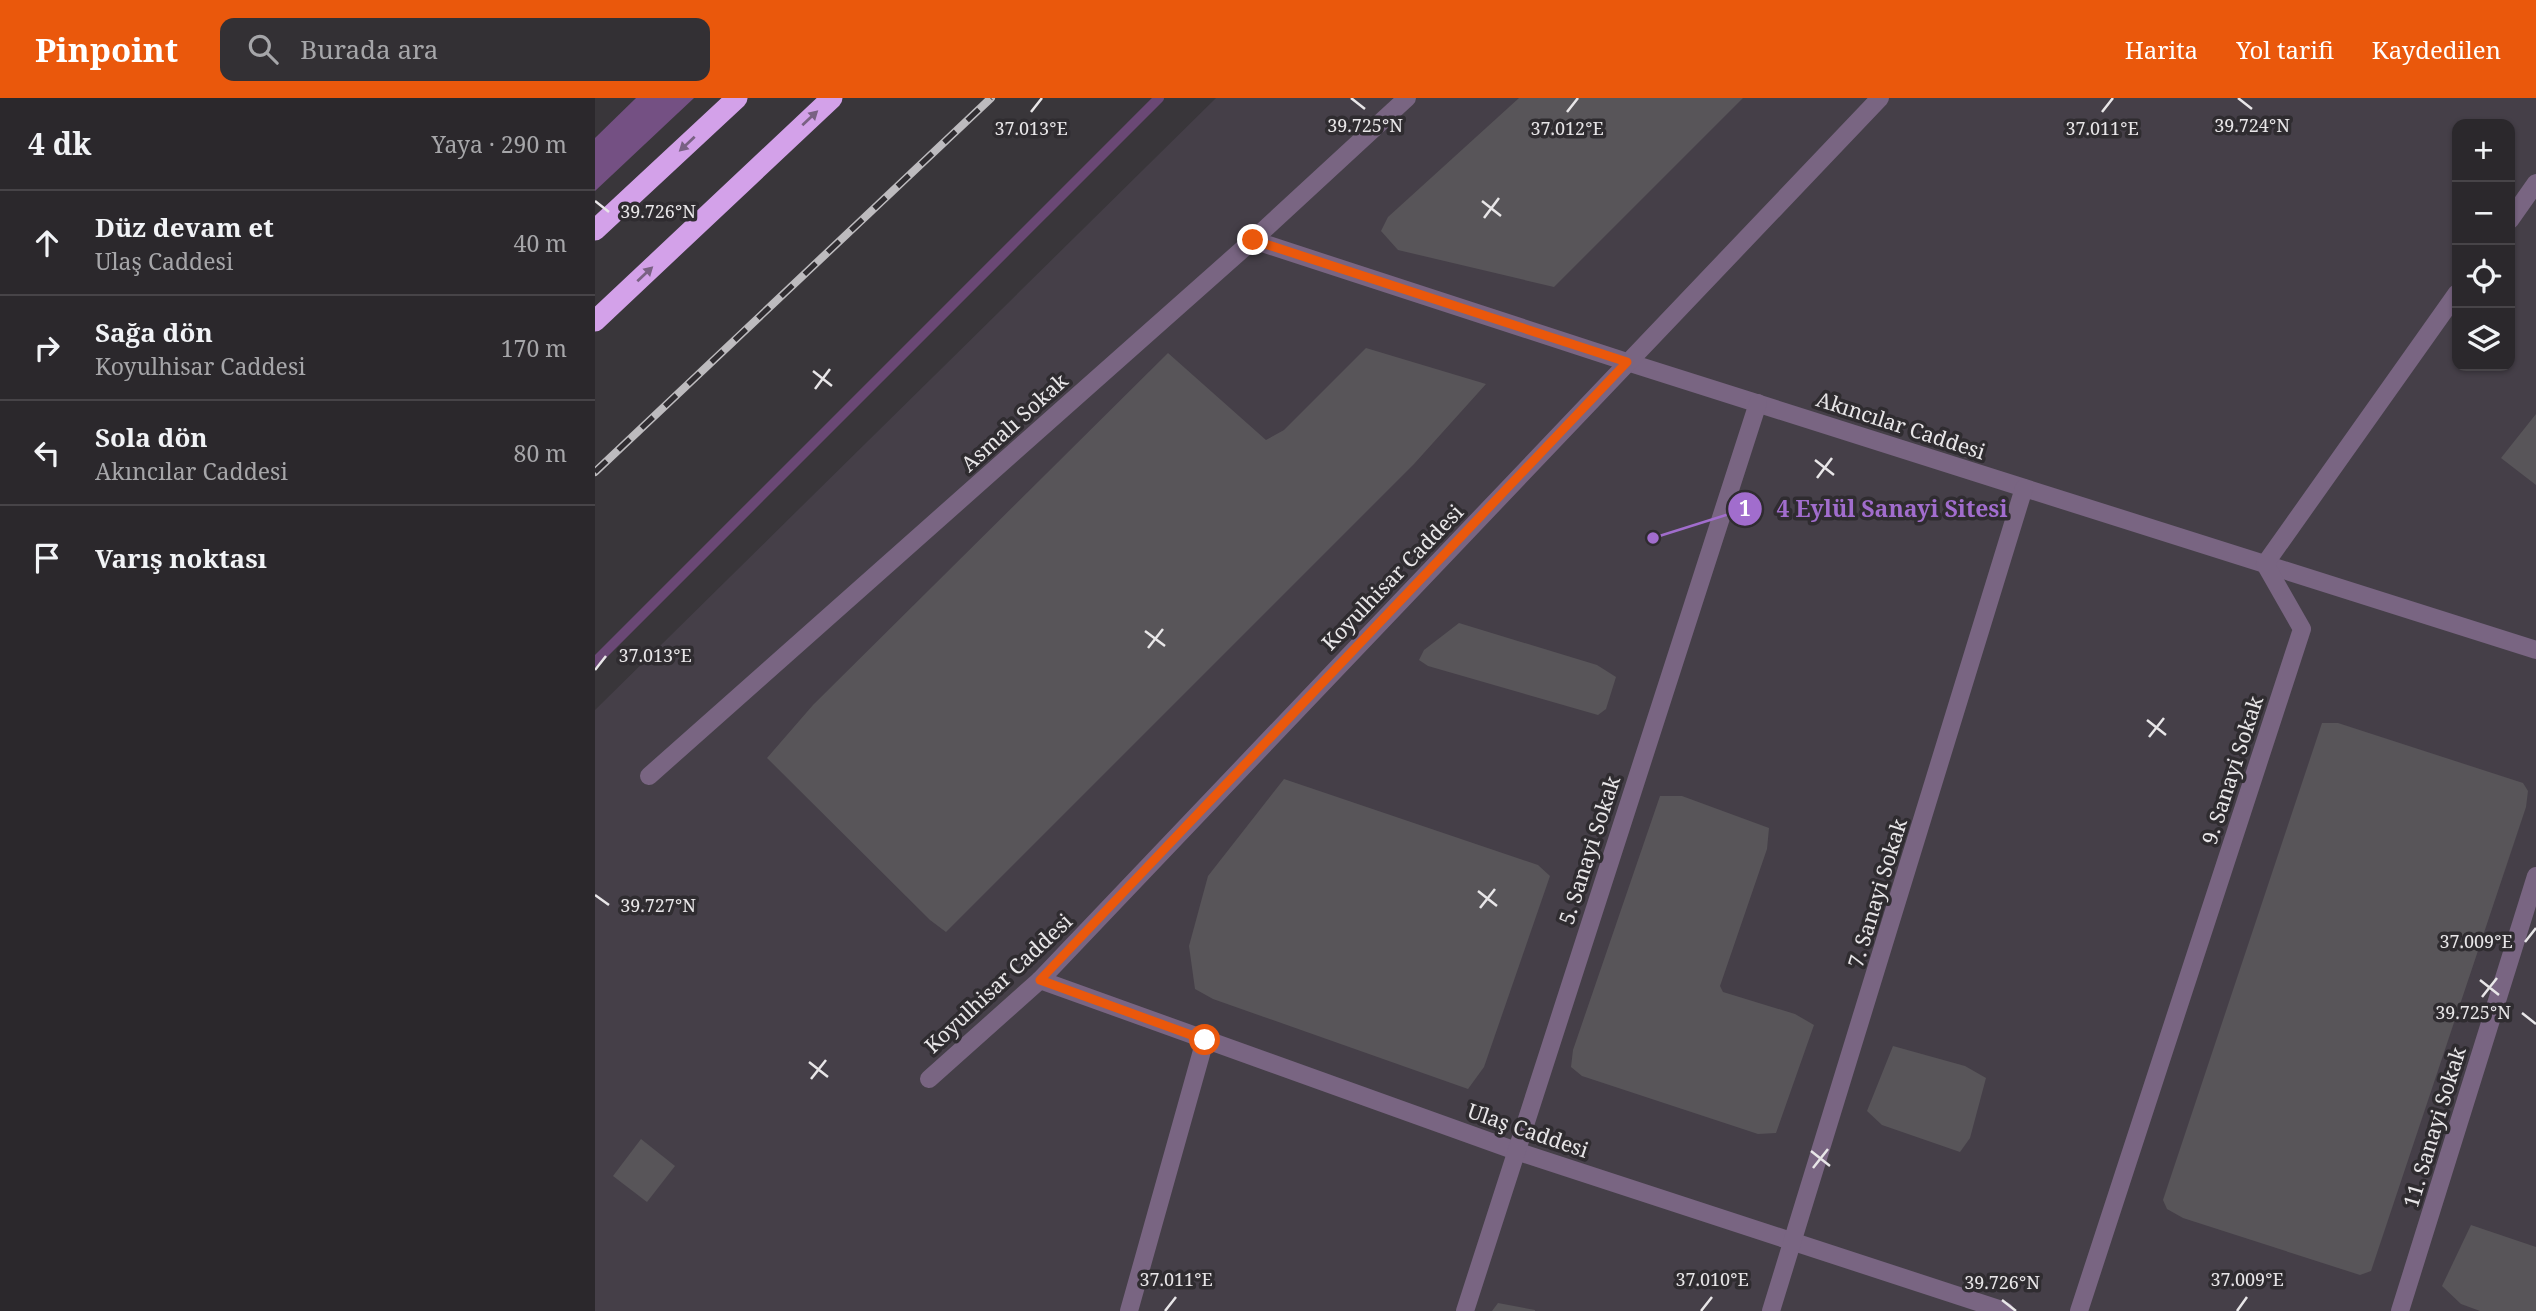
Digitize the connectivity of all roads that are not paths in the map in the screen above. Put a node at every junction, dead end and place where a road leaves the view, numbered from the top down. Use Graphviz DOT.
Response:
graph roads {
  1 [pos="737,98"];
  2 [pos="832,98"];
  3 [pos="1407,98"];
  4 [pos="1880,98"];
  5 [pos="2536,183"];
  6 [pos="2515,213"];
  7 [pos="595,230"];
  8 [pos="1253,240"];
  9 [pos="2452,300"];
  10 [pos="595,321"];
  11 [pos="1627,362"];
  12 [pos="1758,404"];
  13 [pos="2024,488"];
  14 [pos="2265,564"];
  15 [pos="2536,650"];
  16 [pos="649,776"];
  17 [pos="2536,876"];
  18 [pos="1040,980"];
  19 [pos="1205,1040"];
  20 [pos="929,1079"];
  21 [pos="1516,1151"];
  22 [pos="1794,1241"];
  23 [pos="1129,1311"];
  24 [pos="1465,1311"];
  25 [pos="1771,1311"];
  26 [pos="2005,1311"];
  27 [pos="2079,1311"];
  28 [pos="2400,1311"];
  1 -- 7 [label="highway, one-way"];
  10 -- 2 [label="highway, one-way"];
  3 -- 8 [label="street, Asmalı Sokak"];
  4 -- 11 [label="street, Koyulhisar Caddesi"];
  5 -- 6 [label="street"];
  8 -- 11 [label="street, Akıncılar Caddesi"];
  8 -- 16 [label="street, Asmalı Sokak"];
  9 -- 14 [label="street"];
  11 -- 12 [label="street, Akıncılar Caddesi"];
  11 -- 18 [label="street, Koyulhisar Caddesi"];
  12 -- 13 [label="street, Akıncılar Caddesi"];
  12 -- 21 [label="street, 5. Sanayi Sokak"];
  13 -- 14 [label="street, Akıncılar Caddesi"];
  13 -- 22 [label="street, 7. Sanayi Sokak"];
  14 -- 15 [label="street, Akıncılar Caddesi"];
  14 -- 27 [label="street, 9. Sanayi Sokak"];
  17 -- 28 [label="street, 11. Sanayi Sokak"];
  18 -- 19 [label="street, Ulaş Caddesi"];
  18 -- 20 [label="street, Koyulhisar Caddesi"];
  19 -- 21 [label="street, Ulaş Caddesi"];
  19 -- 23 [label="street"];
  21 -- 22 [label="street, Ulaş Caddesi"];
  21 -- 24 [label="street, 5. Sanayi Sokak"];
  22 -- 25 [label="street, 7. Sanayi Sokak"];
  22 -- 26 [label="street, Ulaş Caddesi"];
}
